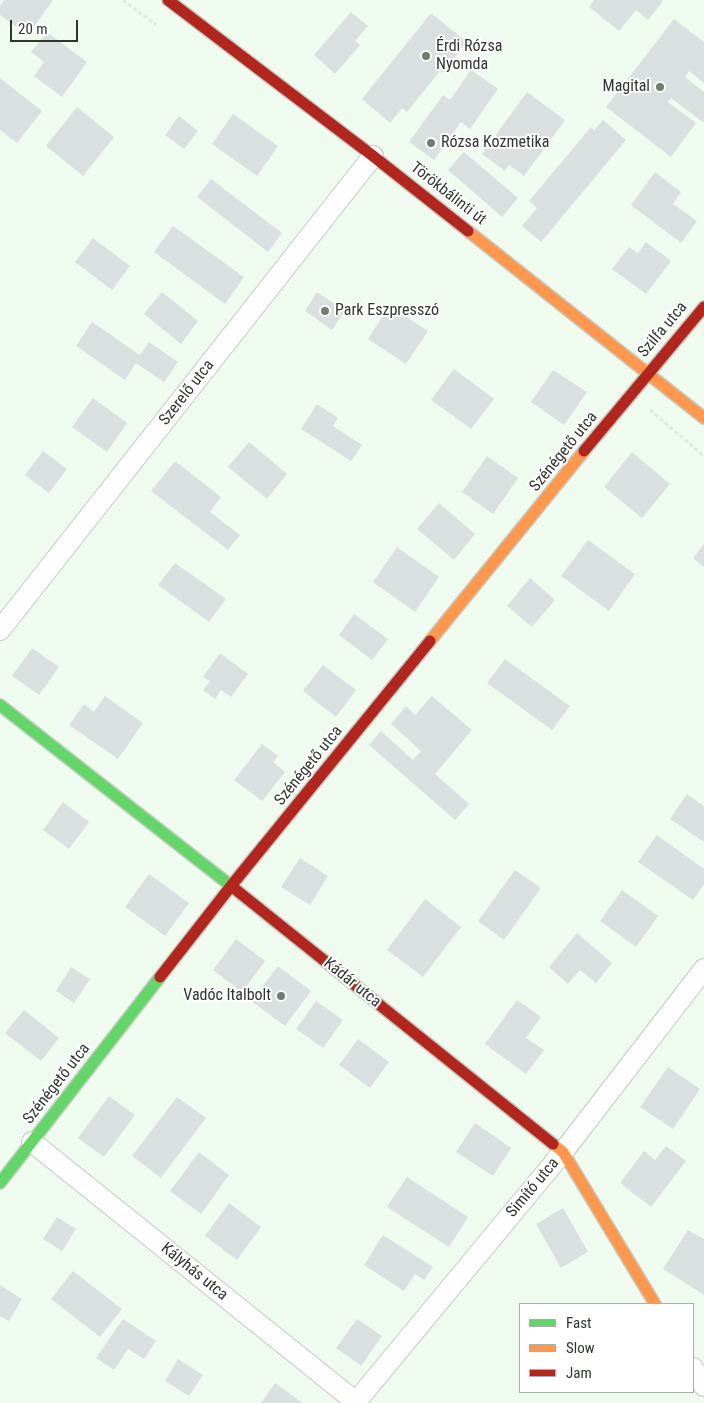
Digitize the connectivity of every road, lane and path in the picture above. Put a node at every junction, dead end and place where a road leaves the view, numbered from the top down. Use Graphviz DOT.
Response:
graph roads {
  1 [pos="168,0"];
  2 [pos="373,156"];
  3 [pos="704,307"];
  4 [pos="648,374"];
  5 [pos="632,394"];
  6 [pos="704,418"];
  7 [pos="704,456"];
  8 [pos="0,630"];
  9 [pos="0,705"];
  10 [pos="232,886"];
  11 [pos="704,969"];
  12 [pos="32,1142"];
  13 [pos="563,1152"];
  14 [pos="0,1183"];
  15 [pos="653,1303"];
  16 [pos="694,1370"];
  17 [pos="704,1386"];
  18 [pos="355,1402"];
  1 -- 2 [label="street, Törökbálinti út"];
  2 -- 4 [label="street, Törökbálinti út"];
  2 -- 8 [label="street, Szerelő utca"];
  3 -- 4 [label="street, Szilfa utca"];
  4 -- 5 [label="street, Szénégető utca"];
  4 -- 6 [label="street, Törökbálinti út"];
  5 -- 7 [label="path"];
  5 -- 10 [label="street, Szénégető utca"];
  9 -- 10 [label="street, Kádár utca"];
  10 -- 12 [label="street, Szénégető utca"];
  10 -- 13 [label="street, Kádár utca"];
  11 -- 13 [label="street, Simító utca"];
  12 -- 14 [label="street, Szénégető utca"];
  12 -- 18 [label="street, Kályhás utca"];
  13 -- 15 [label="street, Kádár utca"];
  13 -- 18 [label="street, Simító utca"];
  16 -- 17 [label="street"];
}
